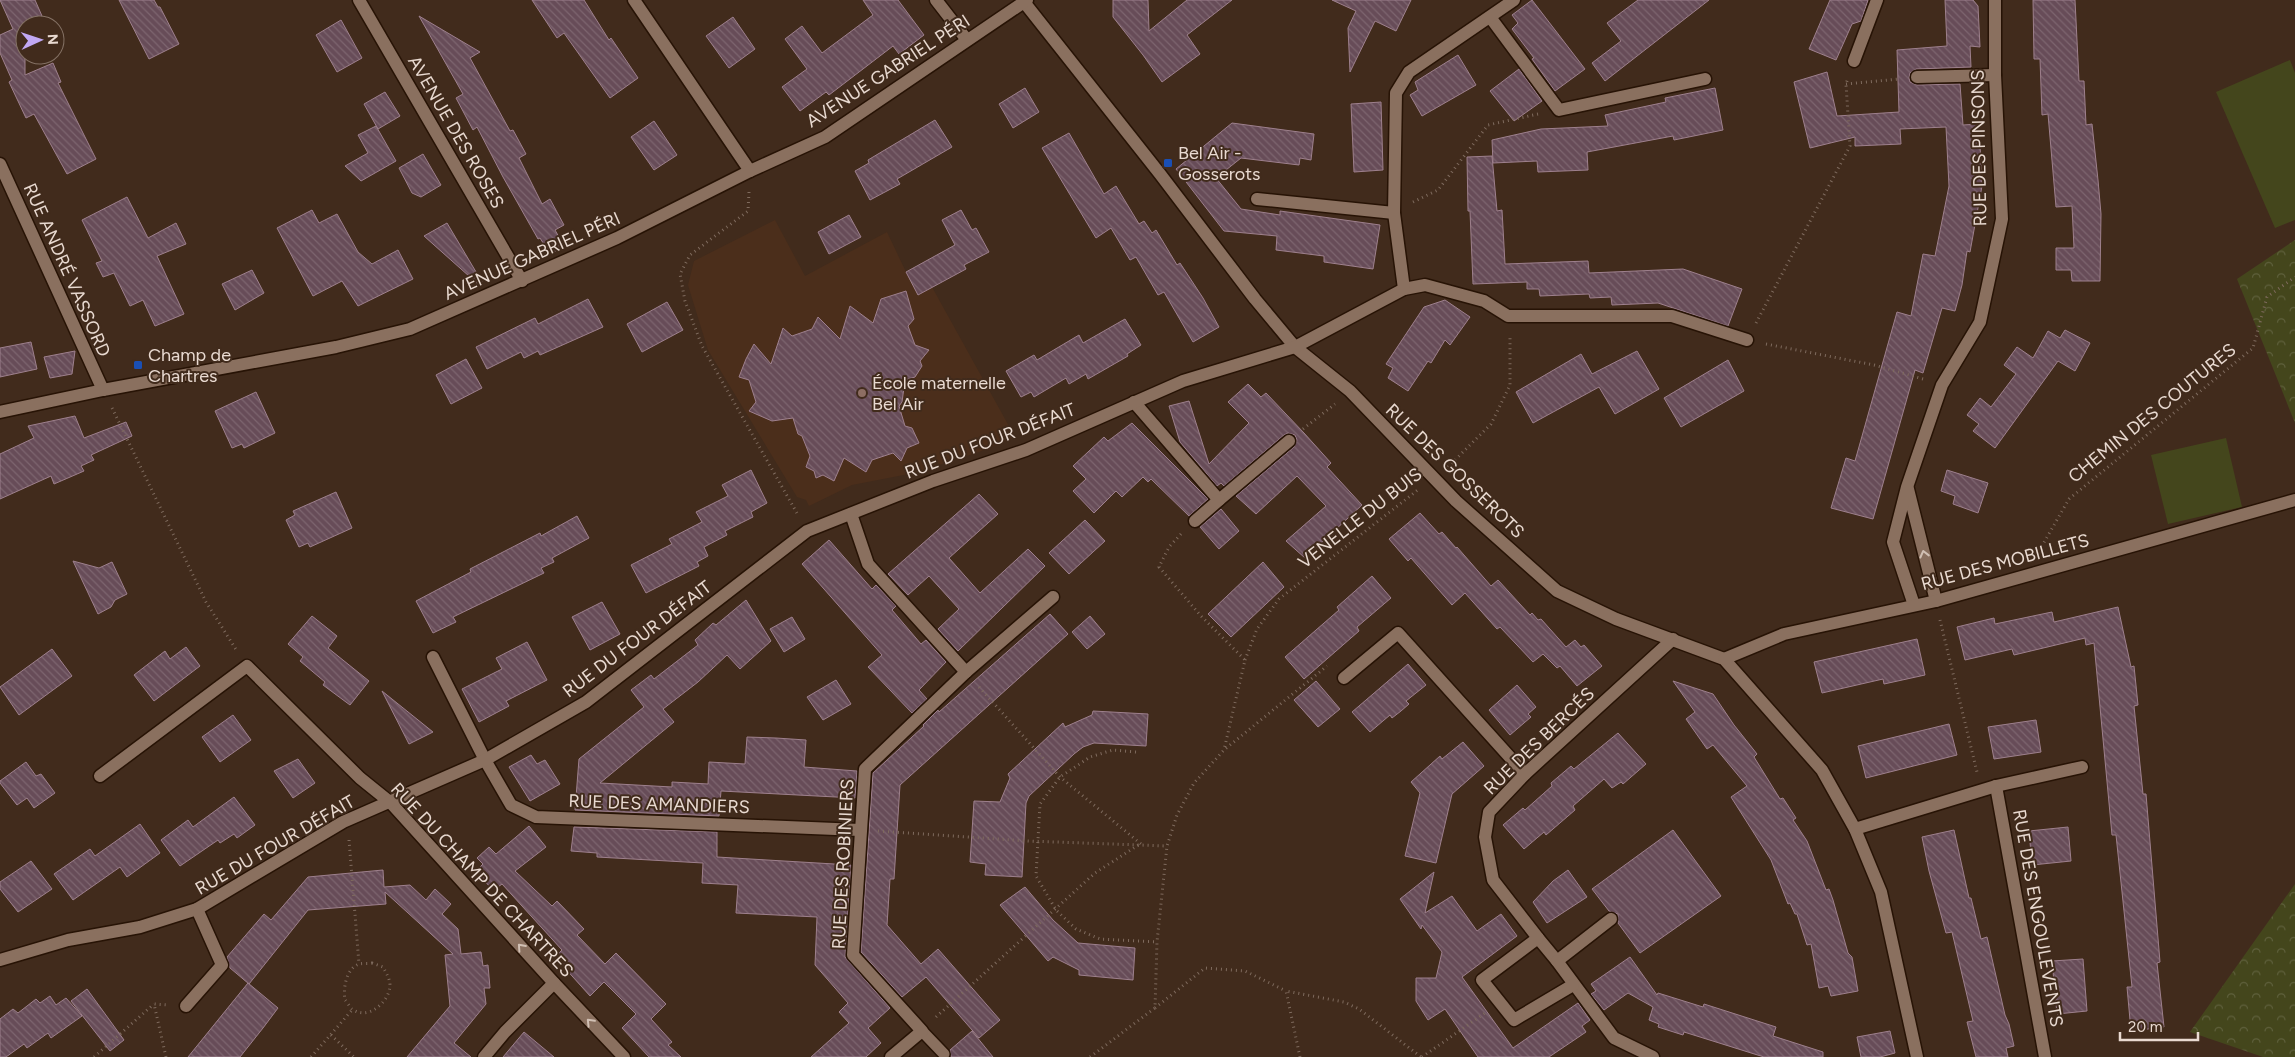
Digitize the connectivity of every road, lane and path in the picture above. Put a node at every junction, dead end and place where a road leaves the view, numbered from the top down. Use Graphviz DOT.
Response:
graph roads {
  1 [pos="359,0"];
  2 [pos="634,0"];
  3 [pos="936,0"];
  4 [pos="1514,0"];
  5 [pos="1877,0"];
  6 [pos="1996,0"];
  7 [pos="1026,1"];
  8 [pos="1490,17"];
  9 [pos="967,40"];
  10 [pos="1854,61"];
  11 [pos="1995,75"];
  12 [pos="1917,77"];
  13 [pos="1705,78"];
  14 [pos="1846,84"];
  15 [pos="1558,110"];
  16 [pos="0,164"];
  17 [pos="750,171"];
  18 [pos="1256,200"];
  19 [pos="1394,212"];
  20 [pos="2295,277"];
  21 [pos="522,281"];
  22 [pos="1404,290"];
  23 [pos="1508,316"];
  24 [pos="1747,340"];
  25 [pos="1295,347"];
  26 [pos="1942,385"];
  27 [pos="103,390"];
  28 [pos="1350,392"];
  29 [pos="1134,402"];
  30 [pos="0,412"];
  31 [pos="1289,441"];
  32 [pos="1434,477"];
  33 [pos="1908,486"];
  34 [pos="1219,500"];
  35 [pos="2295,500"];
  36 [pos="851,514"];
  37 [pos="1194,521"];
  38 [pos="807,531"];
  39 [pos="2025,576"];
  40 [pos="1053,597"];
  41 [pos="1936,601"];
  42 [pos="1914,605"];
  43 [pos="1673,639"];
  44 [pos="433,657"];
  45 [pos="1724,659"];
  46 [pos="1245,660"];
  47 [pos="247,666"];
  48 [pos="966,672"];
  49 [pos="1344,678"];
  50 [pos="1224,750"];
  51 [pos="1136,752"];
  52 [pos="485,760"];
  53 [pos="2082,768"];
  54 [pos="1525,774"];
  55 [pos="100,776"];
  56 [pos="1060,777"];
  57 [pos="1996,786"];
  58 [pos="1981,790"];
  59 [pos="391,802"];
  60 [pos="348,820"];
  61 [pos="1855,829"];
  62 [pos="860,830"];
  63 [pos="1038,840"];
  64 [pos="1141,844"];
  65 [pos="1167,846"];
  66 [pos="197,909"];
  67 [pos="1056,910"];
  68 [pos="1611,919"];
  69 [pos="1538,938"];
  70 [pos="1157,942"];
  71 [pos="0,960"];
  72 [pos="1557,961"];
  73 [pos="359,964"];
  74 [pos="554,983"];
  75 [pos="1573,985"];
  76 [pos="1286,991"];
  77 [pos="1499,1003"];
  78 [pos="154,1004"];
  79 [pos="186,1006"];
  80 [pos="1155,1008"];
  81 [pos="352,1009"];
  82 [pos="922,1031"];
  83 [pos="330,1035"];
  84 [pos="944,1054"];
  85 [pos="94,1057"];
  86 [pos="166,1057"];
  87 [pos="311,1057"];
  88 [pos="354,1057"];
  89 [pos="484,1057"];
  90 [pos="624,1057"];
  91 [pos="891,1057"];
  92 [pos="1090,1057"];
  93 [pos="1300,1057"];
  94 [pos="1422,1057"];
  95 [pos="1653,1057"];
  96 [pos="1917,1057"];
  97 [pos="2045,1057"];
  1 -- 21 [label="street, AVENUE DES ROSES"];
  2 -- 17 [label="street"];
  3 -- 9 [label="street"];
  4 -- 8 [label="street"];
  5 -- 10 [label="street"];
  6 -- 11 [label="street, RUE DES PINSONS"];
  7 -- 9 [label="street, AVENUE GABRIEL PÉRI"];
  7 -- 25 [label="street, RUE DES GOSSEROTS"];
  8 -- 15 [label="street"];
  8 -- 19 [label="street"];
  9 -- 17 [label="street, AVENUE GABRIEL PÉRI"];
  10 -- 14 [label="path"];
  11 -- 12 [label="street"];
  11 -- 26 [label="street, RUE DES PINSONS"];
  12 -- 14 [label="path"];
  13 -- 15 [label="street"];
  14 -- 24 [label="path"];
  15 -- 19 [label="path"];
  16 -- 27 [label="street, RUE ANDRÉ VASSORD"];
  17 -- 21 [label="street, AVENUE GABRIEL PÉRI"];
  17 -- 38 [label="path"];
  18 -- 19 [label="street"];
  19 -- 22 [label="street"];
  20 -- 39 [label="path, CHEMIN DES COUTURES"];
  21 -- 27 [label="street, AVENUE GABRIEL PÉRI"];
  22 -- 23 [label="street"];
  22 -- 25 [label="street"];
  23 -- 24 [label="street"];
  23 -- 32 [label="path, VENELLE DU BUIS"];
  24 -- 26 [label="path"];
  25 -- 28 [label="street, RUE DES GOSSEROTS"];
  25 -- 29 [label="street, RUE DU FOUR DÉFAIT"];
  26 -- 33 [label="street, RUE DES PINSONS"];
  27 -- 30 [label="street, AVENUE GABRIEL PÉRI"];
  27 -- 47 [label="path"];
  28 -- 31 [label="path"];
  28 -- 32 [label="street, RUE DES GOSSEROTS"];
  29 -- 34 [label="street"];
  29 -- 36 [label="street, RUE DU FOUR DÉFAIT"];
  31 -- 34 [label="street"];
  32 -- 43 [label="street, RUE DES GOSSEROTS"];
  32 -- 46 [label="path, VENELLE DU BUIS"];
  41 -- 33 [label="street, one-way"];
  33 -- 42 [label="street, RUE DES PINSONS"];
  34 -- 37 [label="street"];
  35 -- 39 [label="street, RUE DES MOBILLETS"];
  36 -- 38 [label="street, RUE DU FOUR DÉFAIT"];
  36 -- 48 [label="street"];
  37 -- 46 [label="path"];
  38 -- 52 [label="street, RUE DU FOUR DÉFAIT"];
  39 -- 41 [label="street, RUE DES MOBILLETS"];
  40 -- 48 [label="street, RUE DES ROBINIERS"];
  41 -- 42 [label="street, RUE DES MOBILLETS"];
  41 -- 58 [label="path"];
  42 -- 45 [label="street, RUE DES MOBILLETS"];
  43 -- 45 [label="street, RUE DES GOSSEROTS"];
  43 -- 54 [label="street, RUE DES BERCÉS"];
  44 -- 52 [label="street, RUE DES AMANDIERS"];
  45 -- 61 [label="street, RUE DES GOSSEROTS"];
  46 -- 50 [label="path, VENELLE DU BUIS"];
  47 -- 55 [label="street"];
  47 -- 59 [label="street, RUE DU CHAMP DE CHARTRES"];
  48 -- 56 [label="path"];
  48 -- 62 [label="street, RUE DES ROBINIERS"];
  49 -- 50 [label="path"];
  49 -- 54 [label="street"];
  50 -- 65 [label="path"];
  51 -- 56 [label="path"];
  52 -- 59 [label="street, RUE DU FOUR DÉFAIT"];
  52 -- 62 [label="street, RUE DES AMANDIERS"];
  53 -- 57 [label="street"];
  54 -- 69 [label="street, RUE DES BERCÉS"];
  56 -- 63 [label="path"];
  56 -- 64 [label="path"];
  57 -- 58 [label="street"];
  57 -- 97 [label="street, RUE DES ENGOULEVENTS"];
  58 -- 61 [label="street"];
  59 -- 60 [label="street, RUE DU FOUR DÉFAIT"];
  74 -- 59 [label="street, RUE DU CHAMP DE CHARTRES, one-way"];
  60 -- 66 [label="street, RUE DU FOUR DÉFAIT"];
  60 -- 73 [label="path"];
  61 -- 96 [label="street, RUE DES GOSSEROTS"];
  62 -- 63 [label="path"];
  62 -- 82 [label="street, RUE DES ROBINIERS"];
  63 -- 64 [label="path"];
  63 -- 67 [label="path"];
  64 -- 65 [label="path"];
  64 -- 67 [label="path"];
  65 -- 70 [label="path"];
  66 -- 71 [label="street, RUE DU FOUR DÉFAIT"];
  66 -- 79 [label="street"];
  67 -- 70 [label="path"];
  67 -- 82 [label="path"];
  68 -- 72 [label="street"];
  69 -- 72 [label="street, RUE DES BERCÉS"];
  69 -- 77 [label="street"];
  70 -- 80 [label="path"];
  72 -- 75 [label="street, RUE DES BERCÉS"];
  73 -- 81 [label="path"];
  73 -- 81 [label="path"];
  74 -- 89 [label="street"];
  90 -- 74 [label="street, RUE DU CHAMP DE CHARTRES, one-way"];
  75 -- 77 [label="street"];
  75 -- 95 [label="street, RUE DES BERCÉS"];
  76 -- 80 [label="path"];
  76 -- 93 [label="path"];
  76 -- 94 [label="path"];
  77 -- 94 [label="path"];
  78 -- 79 [label="path"];
  78 -- 85 [label="path"];
  78 -- 86 [label="path"];
  80 -- 92 [label="path"];
  81 -- 83 [label="path"];
  82 -- 84 [label="lane"];
  82 -- 91 [label="street"];
  83 -- 87 [label="path"];
  83 -- 88 [label="path"];
}
